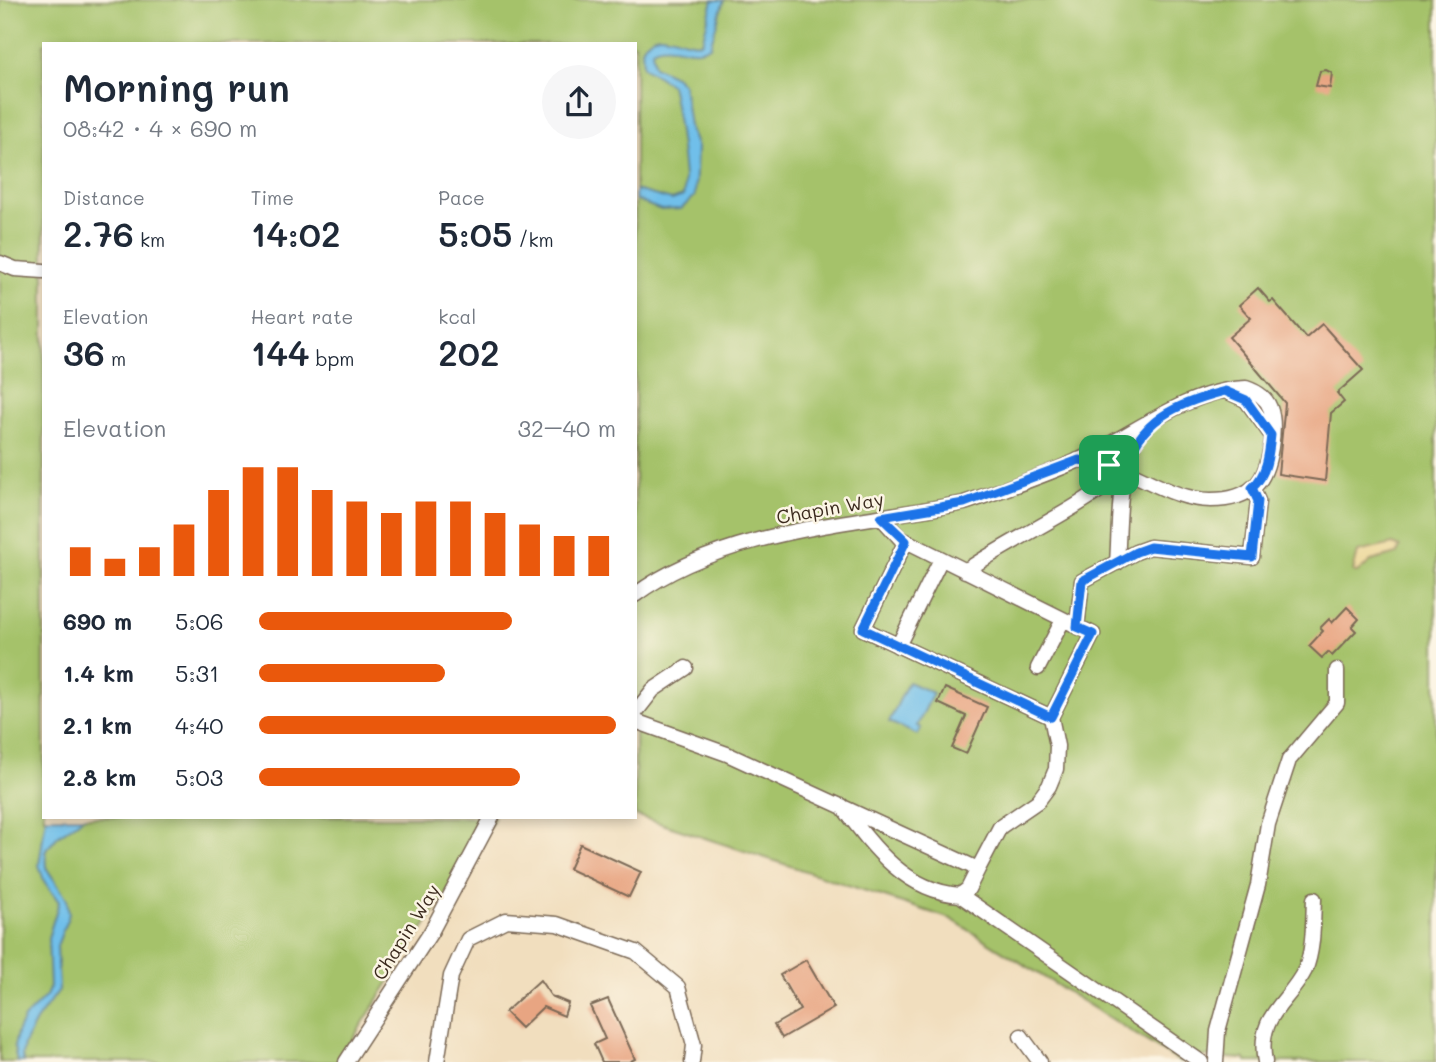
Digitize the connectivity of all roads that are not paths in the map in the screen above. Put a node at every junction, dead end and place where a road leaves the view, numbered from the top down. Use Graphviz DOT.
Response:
graph roads {
  1 [pos="0,263"];
  2 [pos="42,271"];
  3 [pos="1156,420"];
  4 [pos="1079,460"];
  5 [pos="1125,471"];
  6 [pos="1252,488"];
  7 [pos="881,517"];
  8 [pos="906,541"];
  9 [pos="941,559"];
  10 [pos="1117,563"];
  11 [pos="965,571"];
  12 [pos="637,594"];
  13 [pos="1063,620"];
  14 [pos="1077,627"];
  15 [pos="898,646"];
  16 [pos="686,668"];
  17 [pos="1038,668"];
  18 [pos="1336,670"];
  19 [pos="637,710"];
  20 [pos="1051,717"];
  21 [pos="637,722"];
  22 [pos="842,806"];
  23 [pos="491,819"];
  24 [pos="978,869"];
  25 [pos="960,895"];
  26 [pos="1314,898"];
  27 [pos="1021,1036"];
  28 [pos="346,1062"];
  29 [pos="437,1062"];
  30 [pos="692,1062"];
  31 [pos="1040,1062"];
  32 [pos="1201,1062"];
  33 [pos="1216,1062"];
  34 [pos="1265,1062"];
  1 -- 2 [label="street"];
  3 -- 4 [label="street, Chapin Way"];
  3 -- 5 [label="street"];
  3 -- 6 [label="street"];
  4 -- 5 [label="street"];
  4 -- 7 [label="street, Chapin Way"];
  5 -- 6 [label="street"];
  5 -- 10 [label="street"];
  5 -- 11 [label="street"];
  6 -- 10 [label="street"];
  7 -- 8 [label="street"];
  7 -- 12 [label="street, Chapin Way"];
  8 -- 9 [label="street"];
  8 -- 15 [label="street"];
  9 -- 11 [label="street"];
  9 -- 15 [label="street"];
  10 -- 14 [label="street"];
  11 -- 13 [label="street"];
  13 -- 14 [label="street"];
  13 -- 17 [label="street"];
  14 -- 20 [label="street"];
  15 -- 20 [label="street"];
  16 -- 19 [label="street"];
  18 -- 33 [label="street"];
  20 -- 24 [label="street"];
  21 -- 22 [label="street"];
  22 -- 24 [label="street"];
  22 -- 25 [label="street"];
  23 -- 28 [label="street, Chapin Way"];
  24 -- 25 [label="street"];
  25 -- 32 [label="street"];
  26 -- 34 [label="street"];
  27 -- 31 [label="street"];
  29 -- 30 [label="street"];
}
